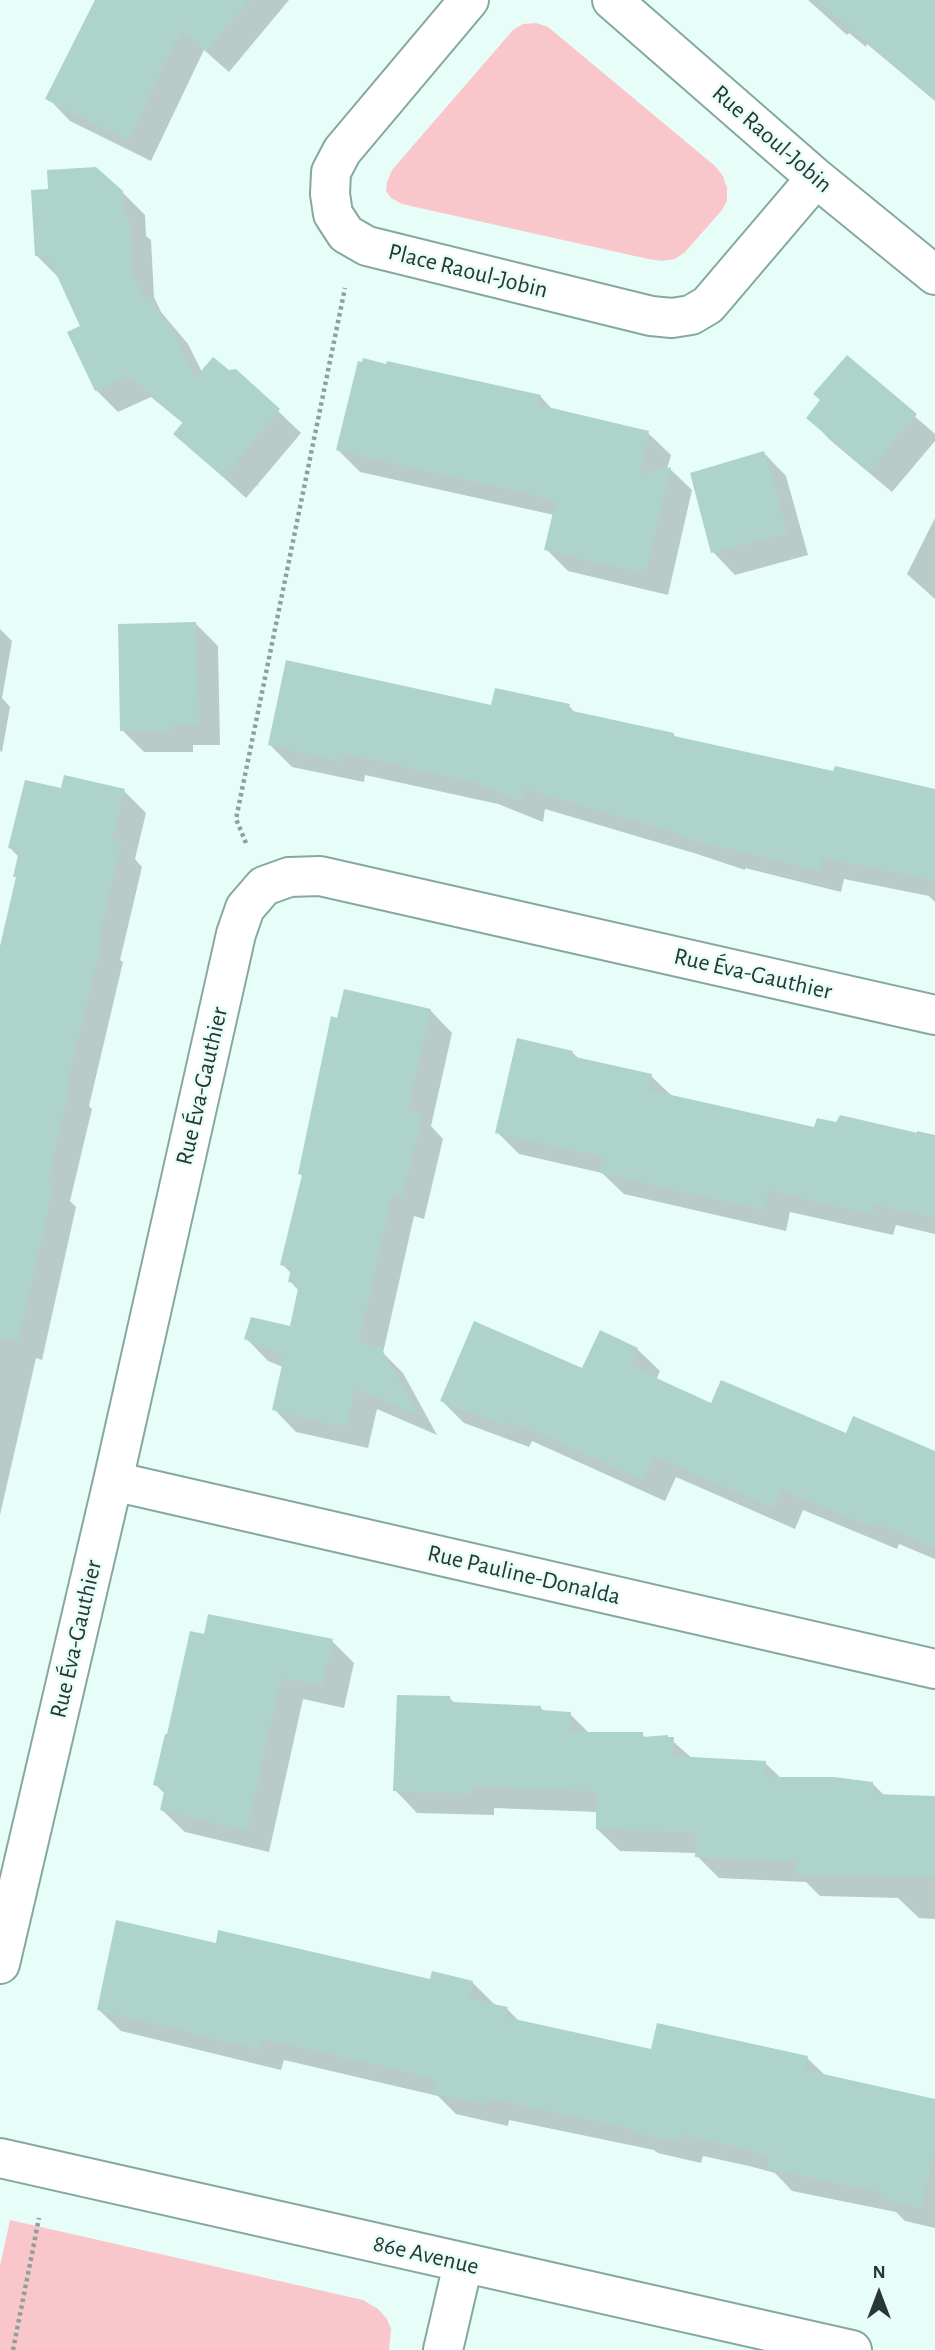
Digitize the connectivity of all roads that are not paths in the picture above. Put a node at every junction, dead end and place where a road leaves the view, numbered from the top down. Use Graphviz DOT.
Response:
graph roads {
  1 [pos="469,0"];
  2 [pos="612,0"];
  3 [pos="816,178"];
  4 [pos="935,275"];
  5 [pos="935,1015"];
  6 [pos="113,1481"];
  7 [pos="935,1669"];
  8 [pos="0,1964"];
  9 [pos="0,2158"];
  10 [pos="463,2264"];
  11 [pos="443,2350"];
  12 [pos="852,2350"];
  1 -- 3 [label="street, Place Raoul-Jobin"];
  2 -- 3 [label="street, Rue Raoul-Jobin"];
  3 -- 4 [label="street, Rue Raoul-Jobin"];
  5 -- 6 [label="street, Rue Éva-Gauthier"];
  6 -- 7 [label="street, Rue Pauline-Donalda"];
  6 -- 8 [label="street, Rue Éva-Gauthier"];
  9 -- 10 [label="street, 86e Avenue"];
  10 -- 11 [label="street"];
  10 -- 12 [label="street, 86e Avenue"];
}
